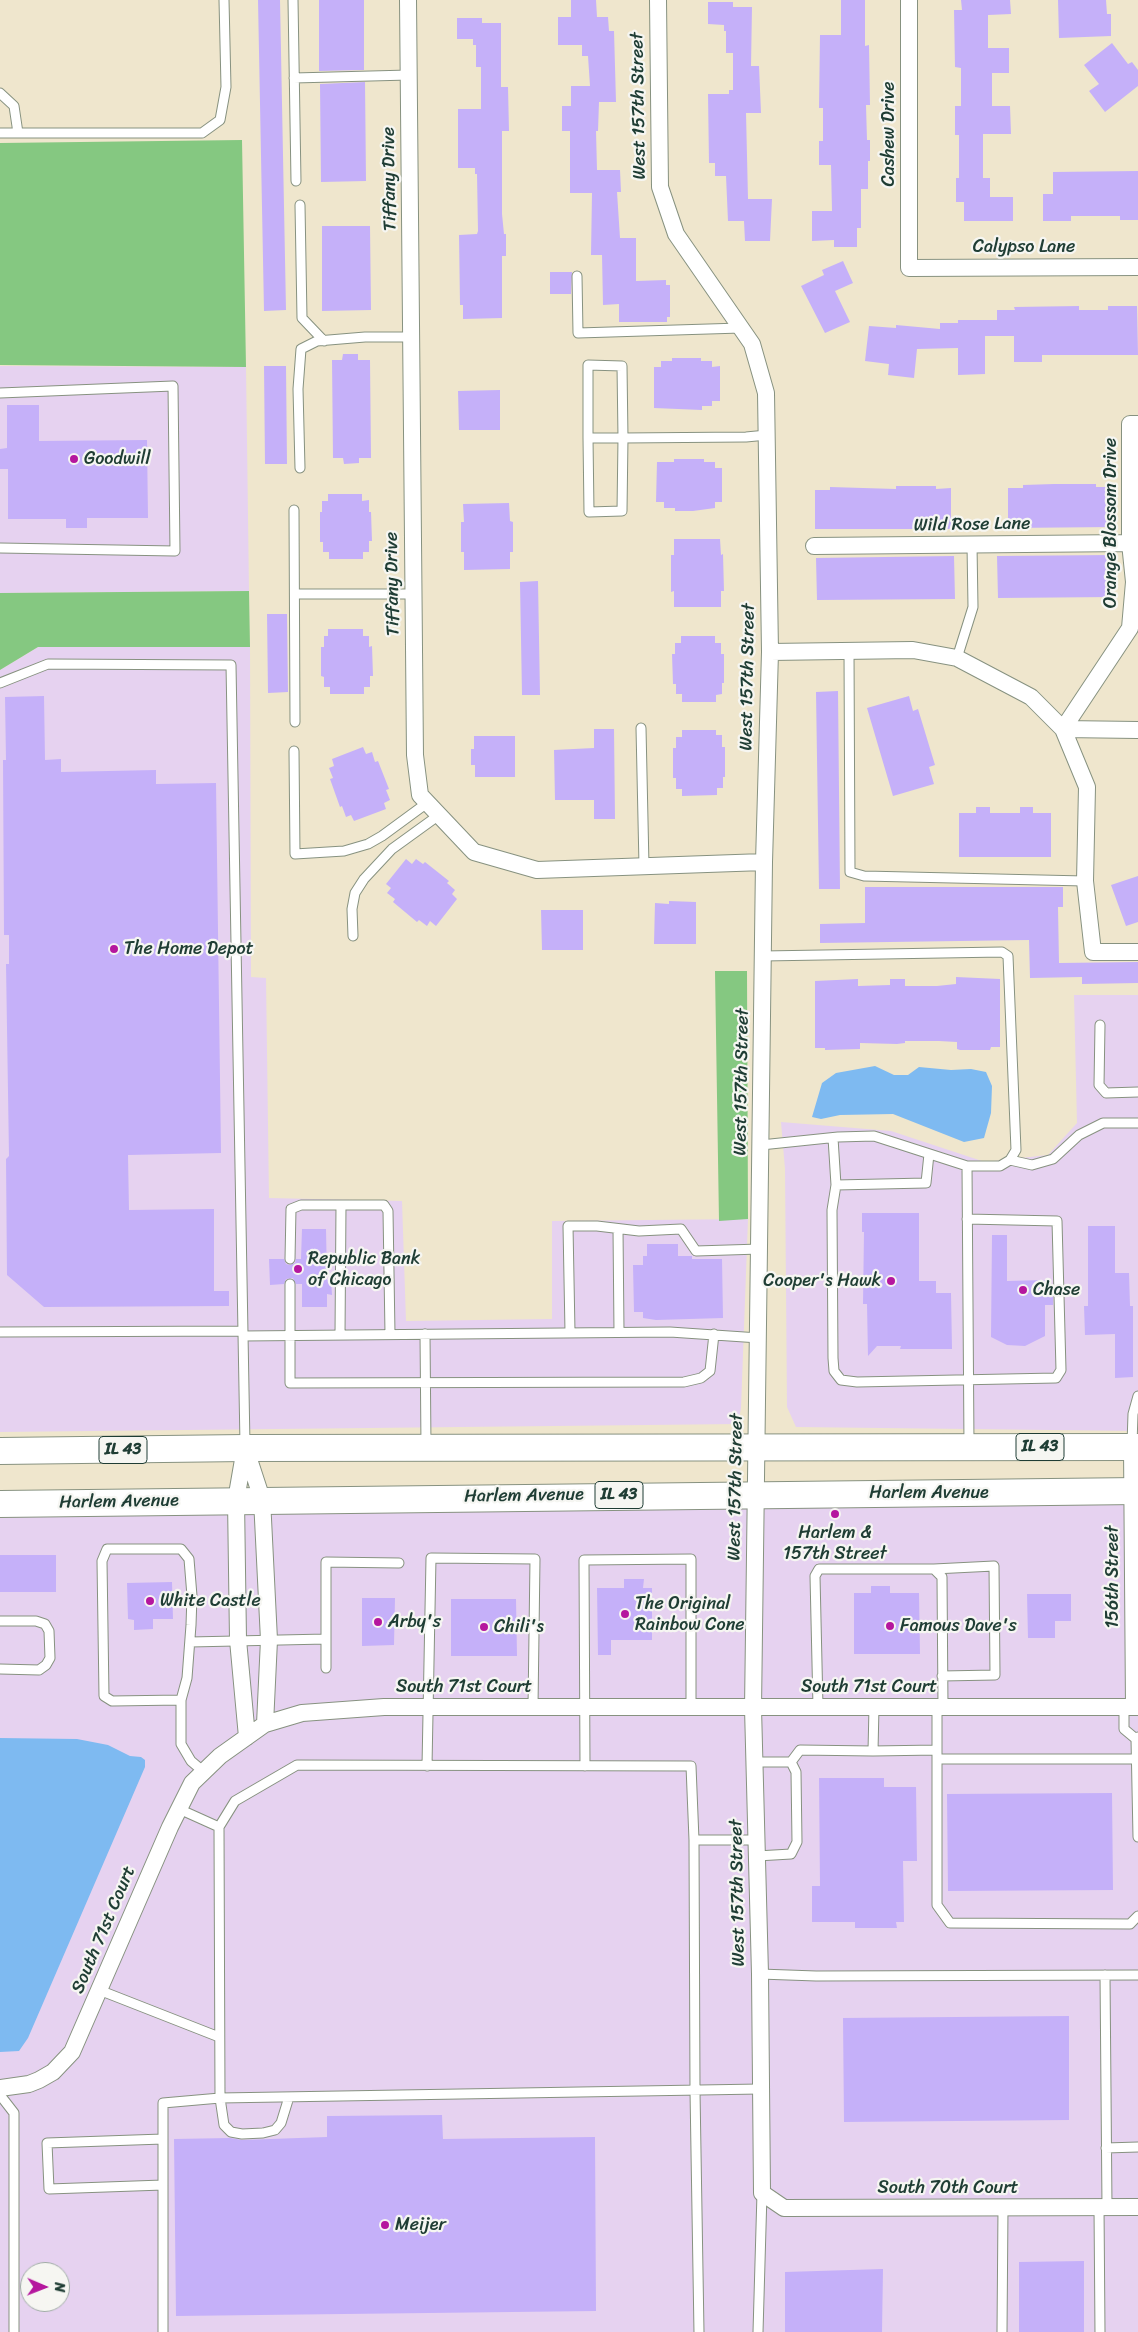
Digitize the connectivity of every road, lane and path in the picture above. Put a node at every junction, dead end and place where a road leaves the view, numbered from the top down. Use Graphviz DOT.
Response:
graph roads {
  1 [pos="224,0"];
  2 [pos="293,0"];
  3 [pos="408,0"];
  4 [pos="658,0"];
  5 [pos="909,0"];
  6 [pos="409,75"];
  7 [pos="294,78"];
  8 [pos="0,93"];
  9 [pos="0,133"];
  10 [pos="18,133"];
  11 [pos="296,181"];
  12 [pos="300,206"];
  13 [pos="1138,267"];
  14 [pos="909,268"];
  15 [pos="577,276"];
  16 [pos="741,328"];
  17 [pos="411,337"];
  18 [pos="324,341"];
  19 [pos="0,393"];
  20 [pos="1138,424"];
  21 [pos="767,435"];
  22 [pos="588,438"];
  23 [pos="623,438"];
  24 [pos="300,468"];
  25 [pos="294,510"];
  26 [pos="1130,543"];
  27 [pos="972,544"];
  28 [pos="814,546"];
  29 [pos="0,548"];
  30 [pos="1136,582"];
  31 [pos="294,594"];
  32 [pos="413,594"];
  33 [pos="849,651"];
  34 [pos="770,652"];
  35 [pos="957,658"];
  36 [pos="0,683"];
  37 [pos="295,722"];
  38 [pos="641,728"];
  39 [pos="1063,729"];
  40 [pos="1138,730"];
  41 [pos="294,751"];
  42 [pos="427,803"];
  43 [pos="439,815"];
  44 [pos="764,862"];
  45 [pos="644,866"];
  46 [pos="1084,881"];
  47 [pos="353,936"];
  48 [pos="1138,952"];
  49 [pos="763,956"];
  50 [pos="1100,1025"];
  51 [pos="1138,1092"];
  52 [pos="1138,1123"];
  53 [pos="833,1138"];
  54 [pos="761,1145"];
  55 [pos="929,1154"];
  56 [pos="1010,1160"];
  57 [pos="967,1166"];
  58 [pos="836,1185"];
  59 [pos="341,1205"];
  60 [pos="968,1219"];
  61 [pos="618,1229"];
  62 [pos="760,1249"];
  63 [pos="290,1259"];
  64 [pos="290,1284"];
  65 [pos="0,1332"];
  66 [pos="570,1332"];
  67 [pos="619,1332"];
  68 [pos="243,1334"];
  69 [pos="390,1334"];
  70 [pos="425,1334"];
  71 [pos="714,1334"];
  72 [pos="340,1335"];
  73 [pos="289,1336"];
  74 [pos="759,1338"];
  75 [pos="969,1381"];
  76 [pos="426,1382"];
  77 [pos="1138,1396"];
  78 [pos="757,1447"];
  79 [pos="969,1447"];
  80 [pos="1135,1447"];
  81 [pos="245,1448"];
  82 [pos="426,1448"];
  83 [pos="0,1451"];
  84 [pos="1135,1491"];
  85 [pos="756,1494"];
  86 [pos="262,1499"];
  87 [pos="236,1500"];
  88 [pos="0,1504"];
  89 [pos="1135,1555"];
  90 [pos="398,1563"];
  91 [pos="934,1569"];
  92 [pos="0,1620"];
  93 [pos="326,1639"];
  94 [pos="238,1640"];
  95 [pos="269,1640"];
  96 [pos="190,1642"];
  97 [pos="1136,1660"];
  98 [pos="326,1668"];
  99 [pos="0,1669"];
  100 [pos="942,1676"];
  101 [pos="181,1700"];
  102 [pos="429,1707"];
  103 [pos="533,1707"];
  104 [pos="583,1707"];
  105 [pos="874,1707"];
  106 [pos="940,1707"];
  107 [pos="1132,1707"];
  108 [pos="691,1708"];
  109 [pos="753,1708"];
  110 [pos="818,1708"];
  111 [pos="265,1724"];
  112 [pos="247,1737"];
  113 [pos="1137,1738"];
  114 [pos="874,1751"];
  115 [pos="937,1754"];
  116 [pos="1138,1759"];
  117 [pos="754,1762"];
  118 [pos="791,1762"];
  119 [pos="427,1766"];
  120 [pos="585,1766"];
  121 [pos="204,1772"];
  122 [pos="179,1809"];
  123 [pos="219,1827"];
  124 [pos="1138,1837"];
  125 [pos="694,1840"];
  126 [pos="756,1848"];
  127 [pos="1138,1916"];
  128 [pos="760,1974"];
  129 [pos="1105,1975"];
  130 [pos="1138,1975"];
  131 [pos="99,1990"];
  132 [pos="219,2037"];
  133 [pos="0,2088"];
  134 [pos="760,2089"];
  135 [pos="695,2091"];
  136 [pos="0,2095"];
  137 [pos="290,2097"];
  138 [pos="220,2098"];
  139 [pos="163,2139"];
  140 [pos="1106,2148"];
  141 [pos="1138,2148"];
  142 [pos="163,2185"];
  143 [pos="762,2193"];
  144 [pos="1103,2207"];
  145 [pos="1138,2207"];
  146 [pos="1004,2208"];
  147 [pos="14,2332"];
  148 [pos="163,2332"];
  149 [pos="699,2332"];
  150 [pos="758,2332"];
  151 [pos="1002,2332"];
  152 [pos="1100,2332"];
  1 -- 10 [label="lane"];
  2 -- 7 [label="lane"];
  3 -- 6 [label="street, Tiffany Drive"];
  4 -- 16 [label="street, West 157th Street"];
  5 -- 14 [label="street, Cashew Drive"];
  6 -- 7 [label="lane"];
  6 -- 17 [label="street, Tiffany Drive"];
  7 -- 11 [label="lane"];
  8 -- 10 [label="lane"];
  9 -- 10 [label="lane"];
  12 -- 18 [label="lane"];
  13 -- 14 [label="street, Calypso Lane"];
  15 -- 16 [label="lane"];
  16 -- 21 [label="street, West 157th Street"];
  17 -- 18 [label="lane"];
  17 -- 32 [label="street, Tiffany Drive"];
  18 -- 24 [label="lane"];
  19 -- 29 [label="lane"];
  20 -- 26 [label="street, Orange Blossom Drive"];
  21 -- 23 [label="lane"];
  21 -- 34 [label="street, West 157th Street"];
  22 -- 23 [label="lane"];
  22 -- 23 [label="lane"];
  22 -- 23 [label="lane"];
  25 -- 31 [label="lane"];
  26 -- 27 [label="street, Wild Rose Lane"];
  26 -- 30 [label="street, Orange Blossom Drive"];
  27 -- 28 [label="street, Wild Rose Lane"];
  27 -- 35 [label="lane"];
  30 -- 39 [label="street, Orange Blossom Drive"];
  31 -- 32 [label="lane"];
  31 -- 37 [label="lane"];
  32 -- 42 [label="street, Tiffany Drive"];
  33 -- 34 [label="street"];
  33 -- 35 [label="street"];
  33 -- 46 [label="lane"];
  34 -- 44 [label="street, West 157th Street"];
  35 -- 39 [label="street"];
  36 -- 68 [label="lane"];
  38 -- 45 [label="lane"];
  39 -- 40 [label="street"];
  39 -- 46 [label="street"];
  41 -- 42 [label="lane"];
  42 -- 43 [label="street, Tiffany Drive"];
  43 -- 45 [label="street, Tiffany Drive"];
  43 -- 47 [label="lane"];
  44 -- 45 [label="street, Tiffany Drive"];
  44 -- 49 [label="street, West 157th Street"];
  46 -- 48 [label="street"];
  49 -- 54 [label="street, West 157th Street"];
  49 -- 56 [label="lane"];
  50 -- 51 [label="lane"];
  52 -- 56 [label="lane"];
  53 -- 54 [label="lane"];
  53 -- 55 [label="lane"];
  53 -- 58 [label="lane"];
  54 -- 62 [label="street, West 157th Street"];
  55 -- 57 [label="lane"];
  55 -- 58 [label="lane"];
  56 -- 57 [label="lane"];
  57 -- 60 [label="lane"];
  58 -- 75 [label="lane"];
  59 -- 63 [label="lane"];
  59 -- 69 [label="lane"];
  59 -- 72 [label="lane"];
  60 -- 75 [label="lane"];
  60 -- 75 [label="lane"];
  61 -- 62 [label="lane"];
  61 -- 66 [label="lane"];
  61 -- 67 [label="lane"];
  62 -- 74 [label="street, West 157th Street"];
  64 -- 73 [label="lane"];
  65 -- 68 [label="lane"];
  66 -- 67 [label="lane"];
  66 -- 70 [label="lane"];
  67 -- 71 [label="lane"];
  68 -- 73 [label="lane"];
  68 -- 81 [label="lane"];
  69 -- 70 [label="lane"];
  69 -- 72 [label="lane"];
  70 -- 76 [label="lane"];
  71 -- 74 [label="lane"];
  71 -- 76 [label="lane"];
  72 -- 73 [label="lane"];
  73 -- 76 [label="lane"];
  74 -- 78 [label="street, West 157th Street"];
  75 -- 79 [label="lane"];
  76 -- 82 [label="lane"];
  77 -- 80 [label="lane"];
  78 -- 79 [label="main road, IL 43"];
  78 -- 82 [label="main road, IL 43"];
  78 -- 85 [label="street, West 157th Street"];
  79 -- 80 [label="main road, IL 43"];
  80 -- 84 [label="street, 156th Street"];
  81 -- 82 [label="main road, IL 43"];
  81 -- 83 [label="main road, IL 43"];
  81 -- 86 [label="street"];
  81 -- 87 [label="street"];
  84 -- 85 [label="main road, Harlem Avenue / IL 43"];
  84 -- 89 [label="street, 156th Street"];
  85 -- 86 [label="main road, Harlem Avenue / IL 43"];
  85 -- 109 [label="street, West 157th Street"];
  86 -- 87 [label="main road, Harlem Avenue / IL 43"];
  86 -- 95 [label="street"];
  87 -- 88 [label="main road, Harlem Avenue / IL 43"];
  87 -- 94 [label="street"];
  89 -- 97 [label="street, 156th Street"];
  90 -- 93 [label="lane"];
  91 -- 100 [label="lane"];
  91 -- 100 [label="lane"];
  91 -- 110 [label="lane"];
  92 -- 99 [label="lane"];
  93 -- 95 [label="lane"];
  93 -- 98 [label="lane"];
  94 -- 95 [label="lane"];
  94 -- 96 [label="lane"];
  94 -- 112 [label="street"];
  95 -- 111 [label="street"];
  96 -- 101 [label="lane"];
  96 -- 101 [label="lane"];
  97 -- 107 [label="street, 156th Street"];
  100 -- 106 [label="lane"];
  101 -- 121 [label="lane"];
  102 -- 103 [label="street, South 71st Court"];
  102 -- 103 [label="lane"];
  102 -- 111 [label="street, South 71st Court"];
  102 -- 119 [label="lane"];
  103 -- 104 [label="street, South 71st Court"];
  104 -- 108 [label="street, South 71st Court"];
  104 -- 108 [label="lane"];
  104 -- 120 [label="lane"];
  105 -- 106 [label="street, South 71st Court"];
  105 -- 110 [label="street, South 71st Court"];
  105 -- 114 [label="lane"];
  106 -- 107 [label="street, South 71st Court"];
  106 -- 115 [label="lane"];
  107 -- 113 [label="lane"];
  108 -- 109 [label="street, South 71st Court"];
  109 -- 110 [label="street, South 71st Court"];
  109 -- 117 [label="street, West 157th Street"];
  111 -- 112 [label="street, South 71st Court"];
  112 -- 121 [label="street, South 71st Court"];
  113 -- 116 [label="lane"];
  114 -- 115 [label="lane"];
  114 -- 118 [label="lane"];
  115 -- 116 [label="lane"];
  115 -- 127 [label="lane"];
  116 -- 124 [label="lane"];
  117 -- 118 [label="lane"];
  117 -- 126 [label="street, West 157th Street"];
  118 -- 126 [label="lane"];
  119 -- 120 [label="lane"];
  119 -- 123 [label="lane"];
  120 -- 125 [label="lane"];
  121 -- 122 [label="street, South 71st Court"];
  122 -- 123 [label="lane"];
  122 -- 131 [label="street, South 71st Court"];
  123 -- 132 [label="lane"];
  125 -- 126 [label="lane"];
  125 -- 135 [label="lane"];
  126 -- 128 [label="street, West 157th Street"];
  128 -- 129 [label="lane"];
  128 -- 134 [label="street, West 157th Street"];
  129 -- 130 [label="lane"];
  129 -- 140 [label="lane"];
  131 -- 132 [label="lane"];
  131 -- 133 [label="street, South 71st Court"];
  132 -- 138 [label="lane"];
  134 -- 135 [label="lane"];
  134 -- 143 [label="street, West 157th Street"];
  135 -- 137 [label="lane"];
  135 -- 149 [label="lane"];
  136 -- 147 [label="lane"];
  137 -- 138 [label="lane"];
  137 -- 138 [label="lane"];
  138 -- 139 [label="lane"];
  139 -- 142 [label="lane"];
  139 -- 142 [label="lane"];
  140 -- 141 [label="lane"];
  140 -- 144 [label="lane"];
  142 -- 148 [label="lane"];
  143 -- 146 [label="street, South 70th Court"];
  143 -- 150 [label="lane"];
  144 -- 145 [label="street, South 70th Court"];
  144 -- 146 [label="street, South 70th Court"];
  144 -- 152 [label="lane"];
  146 -- 151 [label="lane"];
}
